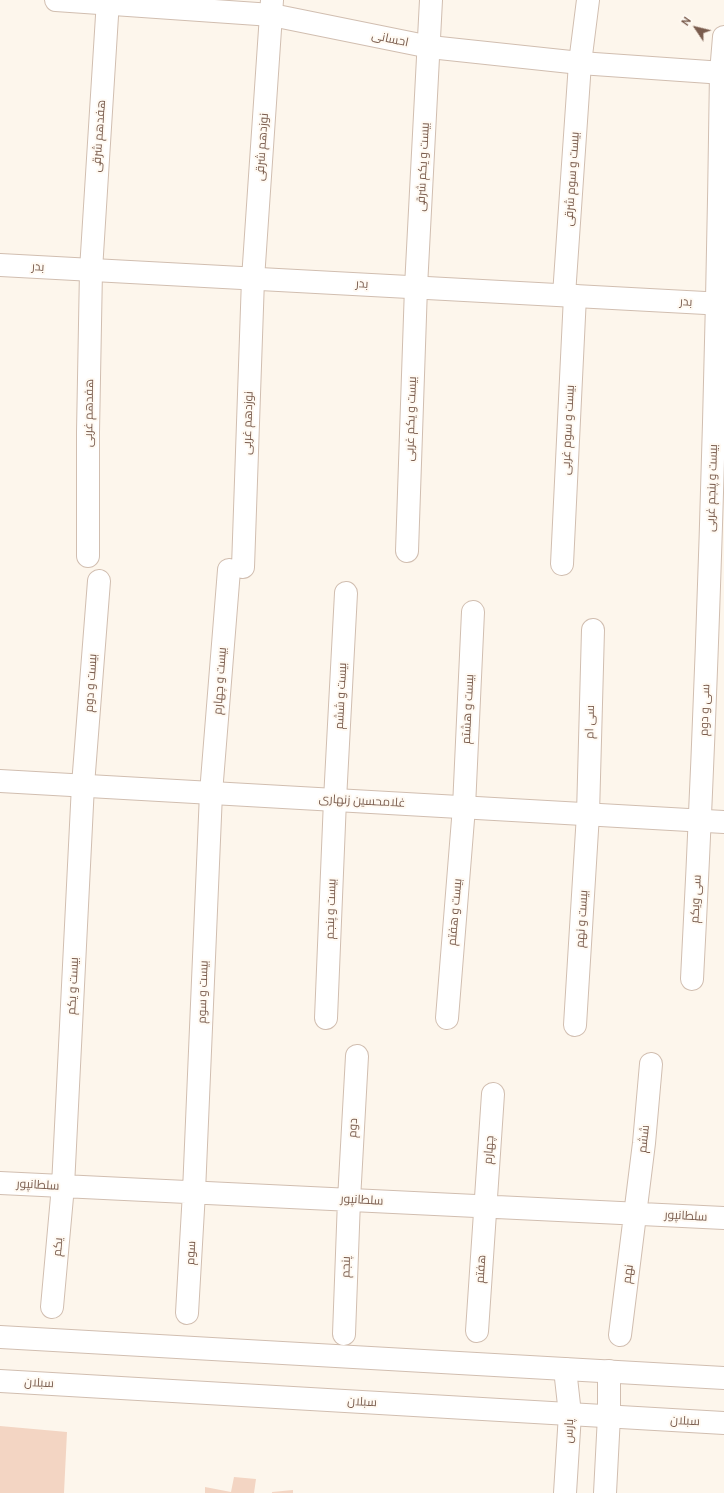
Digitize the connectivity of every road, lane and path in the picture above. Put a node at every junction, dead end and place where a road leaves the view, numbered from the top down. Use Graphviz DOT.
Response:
graph roads {
  1 [pos="56,0"];
  2 [pos="432,0"];
  3 [pos="588,0"];
  4 [pos="108,2"];
  5 [pos="272,7"];
  6 [pos="724,37"];
  7 [pos="430,47"];
  8 [pos="580,63"];
  9 [pos="722,73"];
  10 [pos="0,265"];
  11 [pos="91,270"];
  12 [pos="253,279"];
  13 [pos="416,287"];
  14 [pos="569,296"];
  15 [pos="721,304"];
  16 [pos="407,551"];
  17 [pos="88,556"];
  18 [pos="562,564"];
  19 [pos="236,568"];
  20 [pos="99,581"];
  21 [pos="346,593"];
  22 [pos="708,600"];
  23 [pos="473,612"];
  24 [pos="593,630"];
  25 [pos="0,781"];
  26 [pos="83,785"];
  27 [pos="211,792"];
  28 [pos="335,800"];
  29 [pos="464,807"];
  30 [pos="588,814"];
  31 [pos="700,820"];
  32 [pos="724,822"];
  33 [pos="692,978"];
  34 [pos="326,1018"];
  35 [pos="447,1018"];
  36 [pos="575,1025"];
  37 [pos="357,1056"];
  38 [pos="651,1064"];
  39 [pos="493,1094"];
  40 [pos="0,1183"];
  41 [pos="63,1186"];
  42 [pos="194,1192"];
  43 [pos="349,1200"];
  44 [pos="486,1206"];
  45 [pos="636,1214"];
  46 [pos="724,1218"];
  47 [pos="52,1307"];
  48 [pos="187,1313"];
  49 [pos="476,1331"];
  50 [pos="344,1334"];
  51 [pos="620,1335"];
  52 [pos="0,1337"];
  53 [pos="565,1369"];
  54 [pos="609,1371"];
  55 [pos="724,1378"];
  56 [pos="0,1381"];
  57 [pos="570,1414"];
  58 [pos="609,1416"];
  59 [pos="724,1423"];
  60 [pos="566,1493"];
  61 [pos="605,1493"];
  1 -- 4 [label="street, احسانی"];
  2 -- 7 [label="street"];
  3 -- 8 [label="street"];
  4 -- 5 [label="street, احسانی"];
  4 -- 11 [label="street, هفدهم شرقی"];
  5 -- 7 [label="street, احسانی"];
  5 -- 12 [label="street, نوزدهم شرقی"];
  6 -- 9 [label="street"];
  7 -- 8 [label="street, احسانی"];
  7 -- 13 [label="street, بیست و یکم شرقی"];
  8 -- 9 [label="street, احسانی"];
  8 -- 14 [label="street, بیست و سوم شرقی"];
  9 -- 15 [label="street, بیست و پنجم غربی"];
  10 -- 11 [label="street, بدر"];
  11 -- 12 [label="street, بدر"];
  11 -- 17 [label="street, هفدهم غربی"];
  12 -- 13 [label="street, بدر"];
  12 -- 19 [label="street, نوزدهم غربی"];
  13 -- 14 [label="street, بدر"];
  13 -- 16 [label="street, بیست و یکم غربی"];
  14 -- 15 [label="street, بدر"];
  14 -- 18 [label="street, بیست و سوم غربی"];
  15 -- 22 [label="street, بیست و پنجم غربی"];
  19 -- 27 [label="street, بیست و چهارم"];
  20 -- 26 [label="street, بیست و دوم"];
  21 -- 28 [label="street, بیست و ششم"];
  22 -- 31 [label="street, سی و دوم"];
  23 -- 29 [label="street, بیست و هشتم"];
  24 -- 30 [label="street, سی ام"];
  25 -- 26 [label="street, غلامحسین زنهاری"];
  26 -- 27 [label="street, غلامحسین زنهاری"];
  26 -- 41 [label="street, بیست و یکم"];
  27 -- 28 [label="street, غلامحسین زنهاری"];
  27 -- 42 [label="street, بیست و سوم"];
  28 -- 29 [label="street, غلامحسین زنهاری"];
  28 -- 34 [label="street, بیست و پنجم"];
  29 -- 30 [label="street, غلامحسین زنهاری"];
  29 -- 35 [label="street, بیست و هفتم"];
  30 -- 31 [label="street, غلامحسین زنهاری"];
  30 -- 36 [label="street, بیست و نهم"];
  31 -- 32 [label="street, غلامحسین زنهاری"];
  31 -- 33 [label="street, سی ویکم"];
  37 -- 43 [label="street, دوم"];
  38 -- 45 [label="street, ششم"];
  39 -- 44 [label="street, چهارم"];
  40 -- 41 [label="street, سلطانپور"];
  41 -- 42 [label="street, سلطانپور"];
  41 -- 47 [label="street, یکم"];
  42 -- 43 [label="street, سلطانپور"];
  42 -- 48 [label="street, سوم"];
  43 -- 44 [label="street, سلطانپور"];
  43 -- 50 [label="street, پنجم"];
  44 -- 45 [label="street, سلطانپور"];
  44 -- 49 [label="street, هفتم"];
  45 -- 46 [label="street, سلطانپور"];
  45 -- 51 [label="street, نهم"];
  52 -- 53 [label="street"];
  53 -- 54 [label="street"];
  53 -- 57 [label="street, پارس"];
  54 -- 55 [label="street"];
  54 -- 58 [label="street"];
  56 -- 57 [label="street, سبلان"];
  57 -- 58 [label="street, سبلان"];
  57 -- 60 [label="street, پارس"];
  58 -- 59 [label="street, سبلان"];
  58 -- 61 [label="street"];
}
